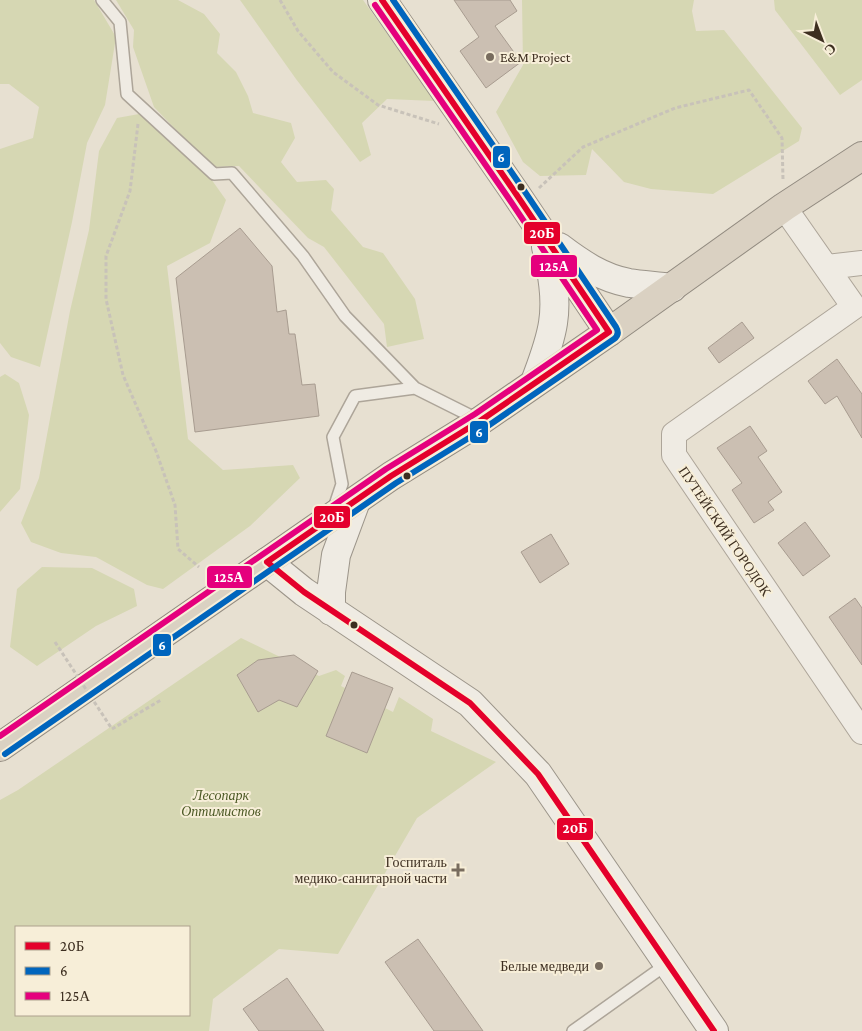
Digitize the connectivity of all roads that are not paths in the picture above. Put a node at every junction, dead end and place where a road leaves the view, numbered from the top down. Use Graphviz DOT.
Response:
graph roads {
  1 [pos="102,0"];
  2 [pos="382,0"];
  3 [pos="862,156"];
  4 [pos="784,207"];
  5 [pos="544,236"];
  6 [pos="862,263"];
  7 [pos="827,267"];
  8 [pos="672,288"];
  9 [pos="858,313"];
  10 [pos="609,332"];
  11 [pos="536,382"];
  12 [pos="415,388"];
  13 [pos="480,421"];
  14 [pos="356,501"];
  15 [pos="331,518"];
  16 [pos="267,562"];
  17 [pos="331,611"];
  18 [pos="862,732"];
  19 [pos="0,747"];
  20 [pos="667,964"];
  21 [pos="573,1031"];
  22 [pos="714,1031"];
  1 -- 12 [label="lane"];
  2 -- 5 [label="street"];
  3 -- 4 [label="highway"];
  4 -- 7 [label="street, ПУТЕЙСКИЙ ГОРОДОК"];
  4 -- 8 [label="highway"];
  5 -- 8 [label="street"];
  5 -- 10 [label="street"];
  5 -- 11 [label="street"];
  6 -- 7 [label="street"];
  7 -- 9 [label="street, ПУТЕЙСКИЙ ГОРОДОК"];
  8 -- 10 [label="highway"];
  9 -- 18 [label="street, ПУТЕЙСКИЙ ГОРОДОК"];
  10 -- 11 [label="highway"];
  11 -- 13 [label="highway"];
  12 -- 13 [label="lane"];
  12 -- 15 [label="lane"];
  13 -- 14 [label="highway"];
  14 -- 15 [label="highway"];
  14 -- 17 [label="street"];
  15 -- 16 [label="highway"];
  16 -- 17 [label="street"];
  16 -- 19 [label="highway"];
  17 -- 20 [label="street"];
  20 -- 21 [label="lane"];
  20 -- 22 [label="street"];
}
